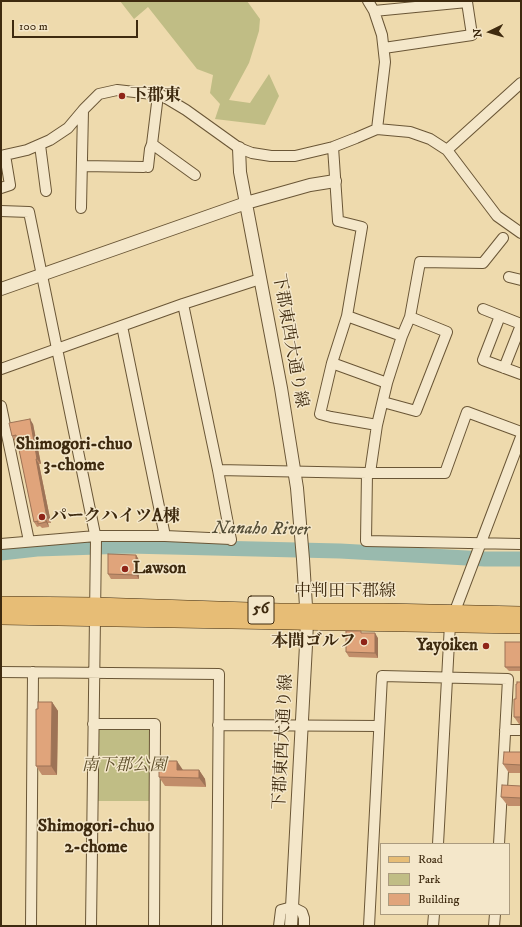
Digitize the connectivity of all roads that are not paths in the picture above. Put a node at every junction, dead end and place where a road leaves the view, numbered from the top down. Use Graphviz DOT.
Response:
graph roads {
  1 [pos="368,1"];
  2 [pos="374,11"];
  3 [pos="384,48"];
  4 [pos="521,83"];
  5 [pos="158,95"];
  6 [pos="83,110"];
  7 [pos="377,129"];
  8 [pos="152,144"];
  9 [pos="40,145"];
  10 [pos="333,147"];
  11 [pos="239,148"];
  12 [pos="447,150"];
  13 [pos="3,156"];
  14 [pos="82,166"];
  15 [pos="195,175"];
  16 [pos="336,181"];
  17 [pos="1,188"];
  18 [pos="46,191"];
  19 [pos="246,203"];
  20 [pos="81,208"];
  21 [pos="1,211"];
  22 [pos="521,233"];
  23 [pos="503,238"];
  24 [pos="42,275"];
  25 [pos="509,277"];
  26 [pos="260,279"];
  27 [pos="521,280"];
  28 [pos="1,289"];
  29 [pos="183,304"];
  30 [pos="483,309"];
  31 [pos="347,316"];
  32 [pos="500,316"];
  33 [pos="410,317"];
  34 [pos="521,325"];
  35 [pos="122,326"];
  36 [pos="402,336"];
  37 [pos="57,349"];
  38 [pos="332,363"];
  39 [pos="504,368"];
  40 [pos="1,369"];
  41 [pos="521,374"];
  42 [pos="387,383"];
  43 [pos="383,402"];
  44 [pos="1,406"];
  45 [pos="377,425"];
  46 [pos="521,432"];
  47 [pos="521,437"];
  48 [pos="5,444"];
  49 [pos="218,470"];
  50 [pos="294,471"];
  51 [pos="368,473"];
  52 [pos="165,536"];
  53 [pos="96,538"];
  54 [pos="29,541"];
  55 [pos="1,544"];
  56 [pos="521,544"];
  57 [pos="480,546"];
  58 [pos="1,604"];
  59 [pos="95,612"];
  60 [pos="521,614"];
  61 [pos="306,616"];
  62 [pos="1,617"];
  63 [pos="452,619"];
  64 [pos="521,626"];
  65 [pos="1,672"];
  66 [pos="33,672"];
  67 [pos="94,673"];
  68 [pos="447,678"];
  69 [pos="93,724"];
  70 [pos="218,725"];
  71 [pos="303,726"];
  72 [pos="379,726"];
  73 [pos="505,730"];
  74 [pos="521,730"];
  75 [pos="438,843"];
  76 [pos="499,843"];
  77 [pos="292,907"];
  78 [pos="434,915"];
  79 [pos="495,915"];
  80 [pos="31,926"];
  81 [pos="91,926"];
  82 [pos="154,926"];
  83 [pos="217,926"];
  84 [pos="279,926"];
  85 [pos="291,926"];
  86 [pos="304,926"];
  87 [pos="369,926"];
  88 [pos="433,926"];
  89 [pos="494,926"];
  1 -- 2 [label="street"];
  2 -- 3 [label="street"];
  2 -- 3 [label="street"];
  3 -- 7 [label="street"];
  4 -- 12 [label="street"];
  5 -- 6 [label="street"];
  5 -- 8 [label="street"];
  5 -- 11 [label="street"];
  6 -- 9 [label="street"];
  6 -- 14 [label="street"];
  7 -- 10 [label="street"];
  7 -- 12 [label="street"];
  8 -- 14 [label="street"];
  8 -- 15 [label="street"];
  9 -- 13 [label="street"];
  9 -- 18 [label="street"];
  10 -- 11 [label="street"];
  10 -- 16 [label="street"];
  11 -- 19 [label="street, 下郡東西大通り線"];
  12 -- 22 [label="street"];
  13 -- 17 [label="street"];
  14 -- 20 [label="street"];
  16 -- 19 [label="street"];
  16 -- 31 [label="street"];
  19 -- 24 [label="street"];
  19 -- 26 [label="street, 下郡東西大通り線"];
  21 -- 24 [label="street"];
  23 -- 33 [label="street"];
  24 -- 28 [label="street"];
  24 -- 37 [label="street"];
  25 -- 27 [label="street"];
  26 -- 29 [label="street"];
  26 -- 50 [label="street, 下郡東西大通り線"];
  29 -- 35 [label="street"];
  29 -- 49 [label="street"];
  30 -- 32 [label="street"];
  31 -- 36 [label="street"];
  31 -- 38 [label="street"];
  32 -- 34 [label="street"];
  32 -- 39 [label="street"];
  33 -- 36 [label="street"];
  33 -- 43 [label="street"];
  34 -- 39 [label="street"];
  35 -- 37 [label="street"];
  35 -- 52 [label="street"];
  36 -- 42 [label="street"];
  37 -- 40 [label="street"];
  37 -- 53 [label="street"];
  38 -- 42 [label="street"];
  38 -- 45 [label="street"];
  39 -- 41 [label="street"];
  42 -- 43 [label="street"];
  43 -- 45 [label="street"];
  44 -- 48 [label="street"];
  45 -- 51 [label="street"];
  46 -- 51 [label="street"];
  47 -- 57 [label="street"];
  48 -- 54 [label="street"];
  49 -- 50 [label="street"];
  49 -- 52 [label="street"];
  50 -- 51 [label="street"];
  50 -- 61 [label="street, 下郡東西大通り線"];
  51 -- 57 [label="street"];
  52 -- 53 [label="street"];
  53 -- 54 [label="street"];
  53 -- 59 [label="street"];
  54 -- 55 [label="street"];
  56 -- 57 [label="street"];
  57 -- 63 [label="street"];
  58 -- 59 [label="main road, 中判田下郡線 / 56"];
  59 -- 61 [label="main road, 中判田下郡線 / 56"];
  59 -- 62 [label="main road, 中判田下郡線 / 56"];
  59 -- 67 [label="street"];
  60 -- 63 [label="main road, 中判田下郡線 / 56"];
  61 -- 63 [label="main road, 中判田下郡線 / 56"];
  61 -- 71 [label="street, 下郡東西大通り線"];
  63 -- 64 [label="main road, 中判田下郡線 / 56"];
  63 -- 68 [label="street"];
  65 -- 66 [label="street"];
  66 -- 67 [label="street"];
  66 -- 80 [label="street"];
  67 -- 69 [label="street"];
  67 -- 70 [label="street"];
  68 -- 72 [label="street"];
  68 -- 73 [label="street"];
  68 -- 75 [label="street"];
  69 -- 81 [label="street"];
  69 -- 82 [label="street"];
  70 -- 71 [label="street"];
  70 -- 83 [label="street"];
  71 -- 72 [label="street"];
  71 -- 77 [label="street, 下郡東西大通り線"];
  72 -- 87 [label="street"];
  73 -- 74 [label="street"];
  73 -- 76 [label="street"];
  77 -- 84 [label="street"];
  77 -- 85 [label="street, 下郡東西大通り線"];
  77 -- 86 [label="street"];
  78 -- 88 [label="street"];
  79 -- 89 [label="street"];
}
